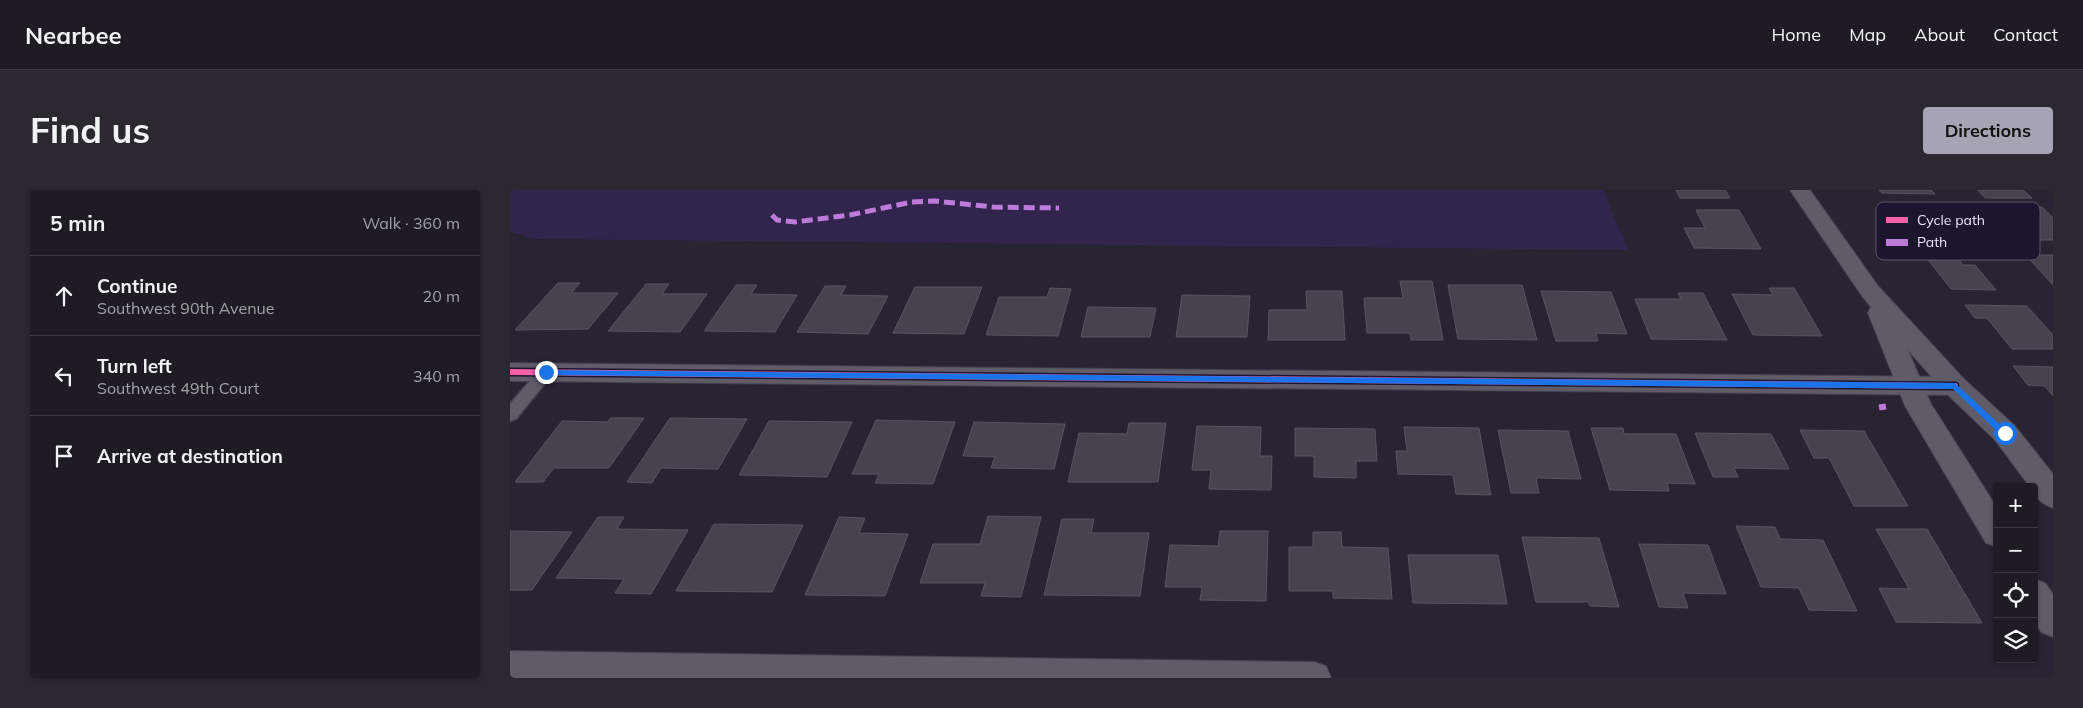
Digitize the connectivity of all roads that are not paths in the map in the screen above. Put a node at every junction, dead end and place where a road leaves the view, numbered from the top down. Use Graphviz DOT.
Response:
graph roads {
  1 [pos="1800,190"];
  2 [pos="1870,291"];
  3 [pos="510,372"];
  4 [pos="546,372"];
  5 [pos="1911,385"];
  6 [pos="1955,386"];
  7 [pos="510,415"];
  8 [pos="2053,496"];
  9 [pos="1993,528"];
  10 [pos="2038,598"];
  11 [pos="2053,622"];
  12 [pos="510,667"];
  13 [pos="1314,678"];
  1 -- 2 [label="street"];
  2 -- 5 [label="street"];
  2 -- 6 [label="street"];
  3 -- 4 [label="street"];
  4 -- 5 [label="street"];
  4 -- 7 [label="lane"];
  5 -- 6 [label="street"];
  5 -- 9 [label="street"];
  6 -- 8 [label="street"];
  10 -- 11 [label="street"];
  12 -- 13 [label="street"];
}
